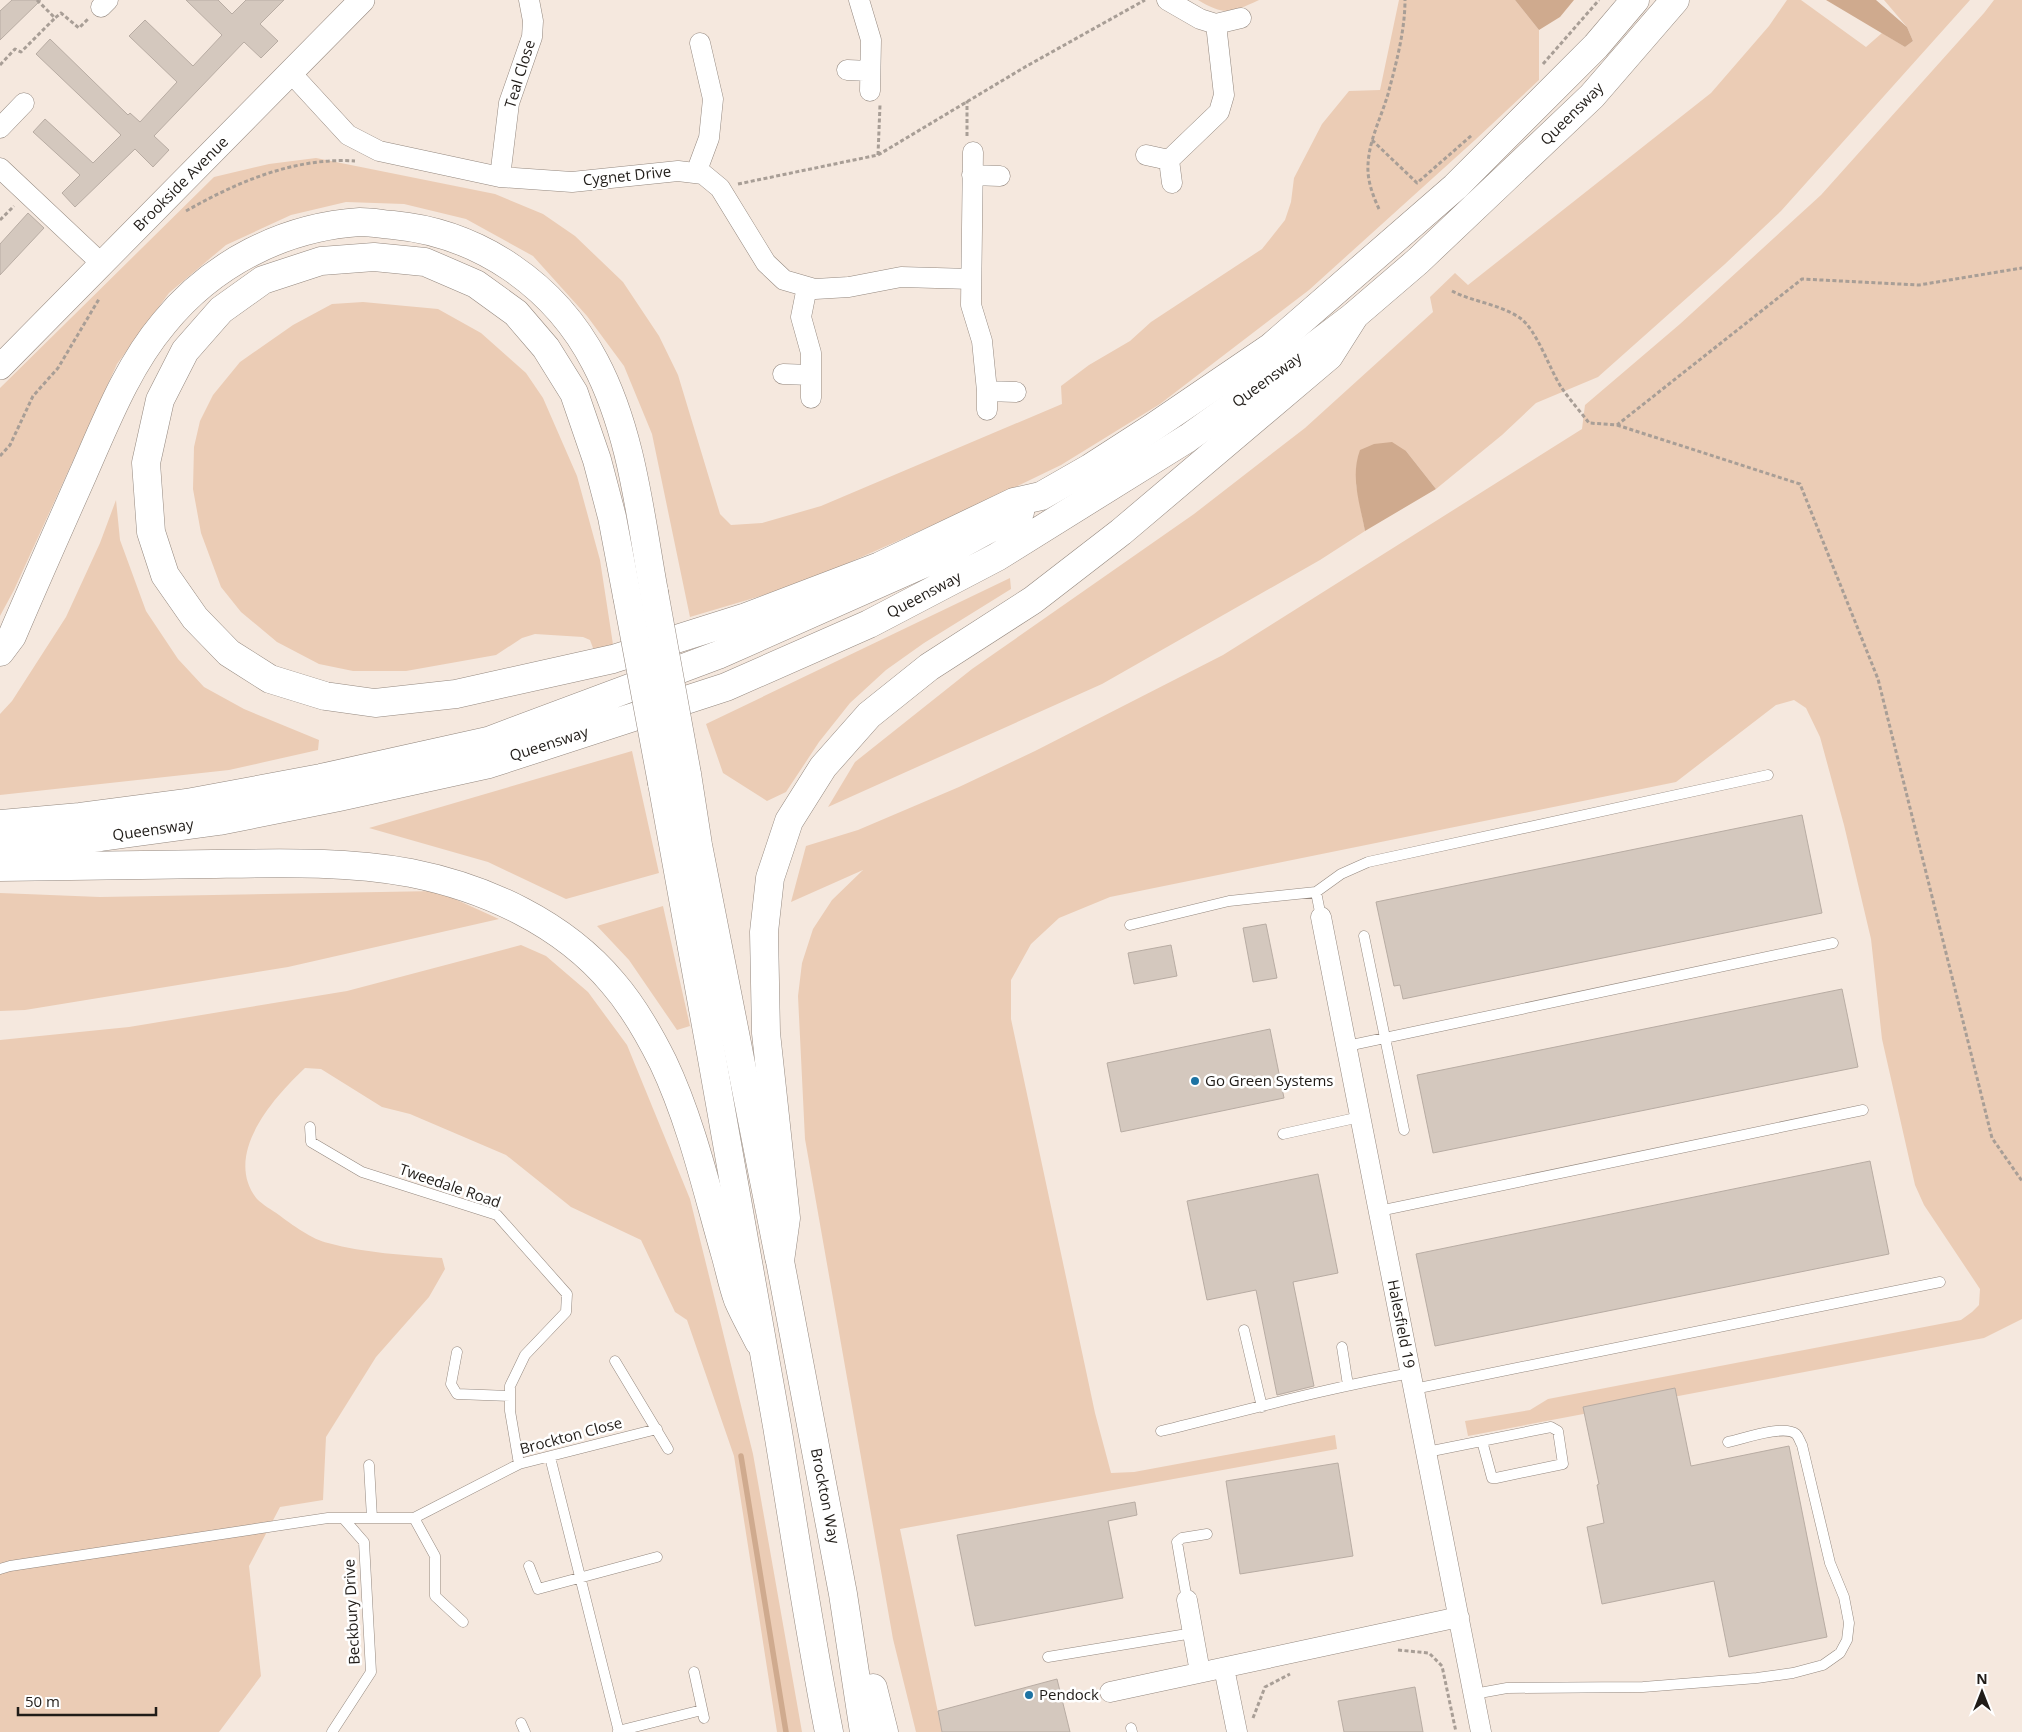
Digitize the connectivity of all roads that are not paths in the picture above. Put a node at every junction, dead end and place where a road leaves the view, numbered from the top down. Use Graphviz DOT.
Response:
graph roads {
  1 [pos="362,0"];
  2 [pos="529,0"];
  3 [pos="859,0"];
  4 [pos="1167,0"];
  5 [pos="1635,0"];
  6 [pos="1675,0"];
  7 [pos="1241,18"];
  8 [pos="1216,24"];
  9 [pos="700,43"];
  10 [pos="847,70"];
  11 [pos="291,73"];
  12 [pos="24,103"];
  13 [pos="0,128"];
  14 [pos="973,152"];
  15 [pos="1146,155"];
  16 [pos="1169,160"];
  17 [pos="0,168"];
  18 [pos="696,173"];
  19 [pos="972,175"];
  20 [pos="1000,176"];
  21 [pos="500,177"];
  22 [pos="1172,183"];
  23 [pos="102,264"];
  24 [pos="970,279"];
  25 [pos="807,286"];
  26 [pos="1355,315"];
  27 [pos="0,367"];
  28 [pos="782,374"];
  29 [pos="811,375"];
  30 [pos="1016,392"];
  31 [pos="811,398"];
  32 [pos="1040,496"];
  33 [pos="0,652"];
  34 [pos="1768,775"];
  35 [pos="0,824"];
  36 [pos="0,846"];
  37 [pos="686,847"];
  38 [pos="0,867"];
  39 [pos="1316,892"];
  40 [pos="698,909"];
  41 [pos="1321,917"];
  42 [pos="1130,925"];
  43 [pos="1364,936"];
  44 [pos="1833,943"];
  45 [pos="1385,1038"];
  46 [pos="1346,1046"];
  47 [pos="1862,1110"];
  48 [pos="1360,1117"];
  49 [pos="310,1127"];
  50 [pos="1404,1130"];
  51 [pos="1282,1134"];
  52 [pos="1379,1211"];
  53 [pos="780,1262"];
  54 [pos="1940,1282"];
  55 [pos="1244,1330"];
  56 [pos="1342,1347"];
  57 [pos="762,1350"];
  58 [pos="457,1352"];
  59 [pos="616,1361"];
  60 [pos="1413,1381"];
  61 [pos="1348,1385"];
  62 [pos="510,1396"];
  63 [pos="1262,1407"];
  64 [pos="656,1429"];
  65 [pos="1161,1431"];
  66 [pos="1482,1441"];
  67 [pos="1728,1442"];
  68 [pos="668,1449"];
  69 [pos="1426,1452"];
  70 [pos="550,1457"];
  71 [pos="519,1464"];
  72 [pos="369,1465"];
  73 [pos="343,1518"];
  74 [pos="372,1518"];
  75 [pos="414,1518"];
  76 [pos="1207,1534"];
  77 [pos="657,1558"];
  78 [pos="529,1566"];
  79 [pos="0,1569"];
  80 [pos="580,1578"];
  81 [pos="843,1594"];
  82 [pos="1187,1600"];
  83 [pos="1459,1617"];
  84 [pos="463,1622"];
  85 [pos="1193,1632"];
  86 [pos="813,1650"];
  87 [pos="1048,1657"];
  88 [pos="1224,1668"];
  89 [pos="694,1672"];
  90 [pos="1200,1672"];
  91 [pos="1110,1692"];
  92 [pos="1474,1694"];
  93 [pos="1244,1729"];
  94 [pos="618,1731"];
  95 [pos="332,1732"];
  96 [pos="818,1732"];
  97 [pos="829,1732"];
  98 [pos="864,1732"];
  99 [pos="884,1732"];
  100 [pos="1481,1732"];
  1 -- 11 [label="street, Brookside Avenue"];
  2 -- 21 [label="street, Teal Close"];
  3 -- 10 [label="street"];
  4 -- 8 [label="street"];
  5 -- 32 [label="main road, Queensway"];
  6 -- 26 [label="main road, Queensway"];
  7 -- 8 [label="street"];
  8 -- 16 [label="street"];
  9 -- 18 [label="street"];
  11 -- 21 [label="street, Cygnet Drive"];
  11 -- 23 [label="street, Brookside Avenue"];
  12 -- 13 [label="street"];
  14 -- 19 [label="street"];
  15 -- 16 [label="street"];
  16 -- 22 [label="street"];
  17 -- 23 [label="street"];
  18 -- 21 [label="street, Cygnet Drive"];
  18 -- 25 [label="street, Cygnet Drive"];
  19 -- 20 [label="street"];
  19 -- 24 [label="street"];
  23 -- 27 [label="street, Brookside Avenue"];
  24 -- 25 [label="street, Cygnet Drive"];
  24 -- 30 [label="street"];
  25 -- 29 [label="street"];
  26 -- 36 [label="main road, Queensway"];
  26 -- 53 [label="main road"];
  28 -- 29 [label="street"];
  29 -- 31 [label="street"];
  32 -- 35 [label="main road, Queensway"];
  32 -- 37 [label="main road, bridge"];
  33 -- 37 [label="main road, bridge"];
  34 -- 39 [label="lane"];
  37 -- 40 [label="main road"];
  38 -- 57 [label="main road"];
  39 -- 41 [label="lane"];
  39 -- 42 [label="lane"];
  40 -- 53 [label="main road, Brockton Way"];
  40 -- 57 [label="main road"];
  41 -- 46 [label="street, Halesfield 19"];
  43 -- 45 [label="lane"];
  44 -- 45 [label="lane"];
  45 -- 46 [label="lane"];
  45 -- 50 [label="lane"];
  46 -- 48 [label="street, Halesfield 19"];
  47 -- 52 [label="lane"];
  48 -- 51 [label="lane"];
  48 -- 52 [label="street, Halesfield 19"];
  49 -- 62 [label="lane, Tweedale Road"];
  52 -- 60 [label="street, Halesfield 19"];
  53 -- 81 [label="main road, Brockton Way"];
  54 -- 60 [label="lane"];
  55 -- 63 [label="lane"];
  56 -- 61 [label="lane"];
  57 -- 86 [label="main road"];
  58 -- 62 [label="lane"];
  59 -- 64 [label="lane"];
  60 -- 61 [label="lane"];
  60 -- 69 [label="street, Halesfield 19"];
  61 -- 63 [label="lane"];
  62 -- 71 [label="lane, Tweedale Road"];
  63 -- 65 [label="lane"];
  64 -- 68 [label="lane"];
  64 -- 70 [label="lane, Brockton Close"];
  66 -- 66 [label="lane"];
  66 -- 69 [label="lane"];
  67 -- 92 [label="lane"];
  69 -- 83 [label="street, Halesfield 19"];
  70 -- 71 [label="lane, Brockton Close"];
  70 -- 80 [label="lane"];
  71 -- 75 [label="lane, Brockton Close"];
  72 -- 74 [label="lane"];
  73 -- 74 [label="lane"];
  73 -- 79 [label="lane"];
  73 -- 95 [label="lane, Beckbury Drive"];
  74 -- 75 [label="lane"];
  75 -- 84 [label="lane"];
  76 -- 82 [label="lane"];
  77 -- 80 [label="lane"];
  78 -- 80 [label="lane"];
  80 -- 94 [label="lane"];
  81 -- 98 [label="main road, Brockton Way"];
  81 -- 99 [label="main road"];
  82 -- 85 [label="street"];
  83 -- 88 [label="street"];
  83 -- 92 [label="street, Halesfield 19"];
  85 -- 87 [label="lane"];
  85 -- 90 [label="street"];
  86 -- 96 [label="main road"];
  86 -- 97 [label="main road"];
  88 -- 90 [label="street"];
  88 -- 93 [label="street"];
  89 -- 94 [label="lane"];
  90 -- 91 [label="street"];
  92 -- 100 [label="street, Halesfield 19"];
}
